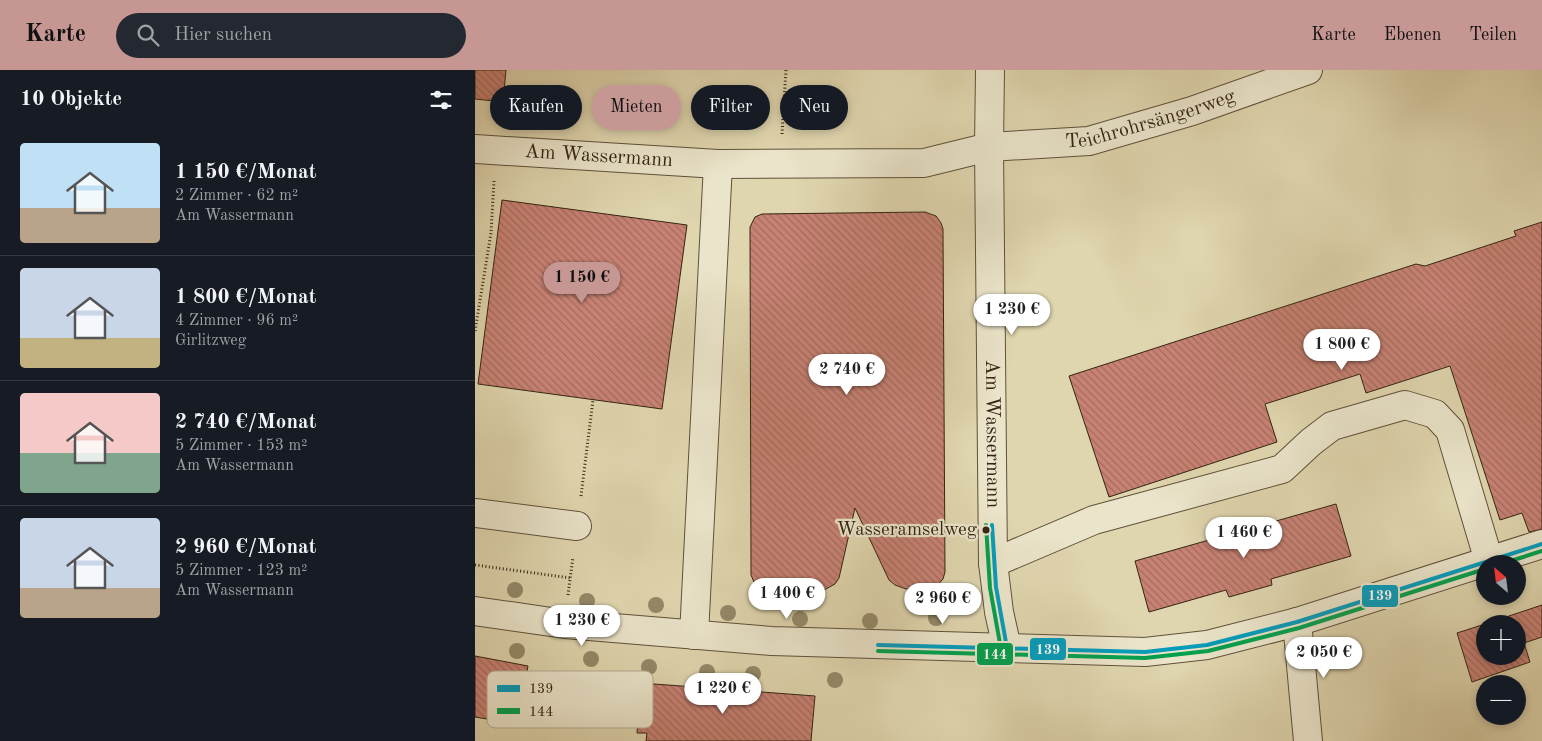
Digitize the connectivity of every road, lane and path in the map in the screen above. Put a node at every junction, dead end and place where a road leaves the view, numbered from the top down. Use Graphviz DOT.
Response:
graph roads {
  1 [pos="786,70"];
  2 [pos="990,70"];
  3 [pos="1308,70"];
  4 [pos="989,147"];
  5 [pos="481,155"];
  6 [pos="718,164"];
  7 [pos="780,164"];
  8 [pos="475,331"];
  9 [pos="475,513"];
  10 [pos="577,526"];
  11 [pos="1542,544"];
  12 [pos="1488,555"];
  13 [pos="1506,555"];
  14 [pos="993,563"];
  15 [pos="1476,564"];
  16 [pos="475,565"];
  17 [pos="571,578"];
  18 [pos="475,611"];
  19 [pos="1297,622"];
  20 [pos="694,635"];
  21 [pos="1007,648"];
  22 [pos="1308,741"];
  1 -- 7 [label="path"];
  2 -- 4 [label="street"];
  3 -- 4 [label="street, Teichrohrsängerweg"];
  4 -- 7 [label="street, Am Wassermann"];
  4 -- 14 [label="street, Am Wassermann"];
  5 -- 6 [label="street, Am Wassermann"];
  5 -- 8 [label="path"];
  6 -- 7 [label="street, Am Wassermann"];
  6 -- 20 [label="street"];
  9 -- 10 [label="street"];
  11 -- 13 [label="street"];
  12 -- 14 [label="street"];
  14 -- 21 [label="street, Am Wassermann"];
  15 -- 19 [label="street"];
  16 -- 17 [label="path"];
  18 -- 20 [label="street"];
  19 -- 21 [label="street"];
  19 -- 22 [label="street"];
  20 -- 21 [label="street"];
}
